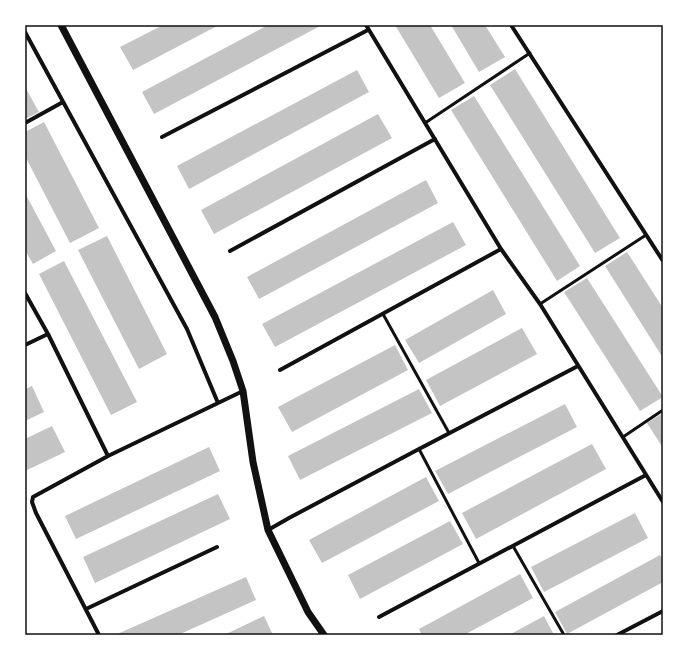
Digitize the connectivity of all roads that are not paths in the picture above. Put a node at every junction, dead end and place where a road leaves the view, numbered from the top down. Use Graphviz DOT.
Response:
graph roads {
  1 [pos="62,25"];
  2 [pos="366,25"];
  3 [pos="511,25"];
  4 [pos="368,30"];
  5 [pos="25,32"];
  6 [pos="530,53"];
  7 [pos="63,102"];
  8 [pos="25,123"];
  9 [pos="426,123"];
  10 [pos="162,137"];
  11 [pos="435,139"];
  12 [pos="646,235"];
  13 [pos="501,250"];
  14 [pos="230,251"];
  15 [pos="663,261"];
  16 [pos="25,293"];
  17 [pos="540,304"];
  18 [pos="383,314"];
  19 [pos="48,334"];
  20 [pos="25,345"];
  21 [pos="578,366"];
  22 [pos="280,370"];
  23 [pos="243,391"];
  24 [pos="218,403"];
  25 [pos="663,410"];
  26 [pos="449,434"];
  27 [pos="623,437"];
  28 [pos="419,449"];
  29 [pos="108,456"];
  30 [pos="646,475"];
  31 [pos="663,502"];
  32 [pos="268,530"];
  33 [pos="513,546"];
  34 [pos="217,548"];
  35 [pos="479,563"];
  36 [pos="86,609"];
  37 [pos="663,611"];
  38 [pos="379,617"];
  39 [pos="99,635"];
  40 [pos="324,635"];
  41 [pos="564,635"];
  42 [pos="617,635"];
  1 -- 23 [label="street"];
  2 -- 4 [label="street"];
  3 -- 6 [label="street"];
  4 -- 9 [label="street"];
  4 -- 10 [label="street"];
  5 -- 7 [label="street"];
  6 -- 9 [label="lane"];
  6 -- 12 [label="street"];
  7 -- 8 [label="street"];
  7 -- 24 [label="street"];
  9 -- 11 [label="street"];
  11 -- 13 [label="street"];
  11 -- 14 [label="street"];
  12 -- 15 [label="street"];
  12 -- 17 [label="lane"];
  13 -- 17 [label="street"];
  13 -- 18 [label="street"];
  16 -- 19 [label="street"];
  17 -- 21 [label="street"];
  18 -- 22 [label="street"];
  18 -- 26 [label="lane"];
  19 -- 20 [label="street"];
  19 -- 29 [label="street"];
  21 -- 26 [label="street"];
  21 -- 27 [label="street"];
  23 -- 24 [label="street"];
  23 -- 32 [label="street"];
  24 -- 29 [label="street"];
  25 -- 27 [label="lane"];
  26 -- 28 [label="street"];
  27 -- 30 [label="street"];
  28 -- 32 [label="street"];
  28 -- 35 [label="lane"];
  29 -- 36 [label="street"];
  30 -- 31 [label="street"];
  30 -- 33 [label="street"];
  32 -- 40 [label="street"];
  33 -- 35 [label="street"];
  33 -- 41 [label="lane"];
  34 -- 36 [label="street"];
  35 -- 38 [label="street"];
  36 -- 39 [label="street"];
  37 -- 42 [label="street"];
}
